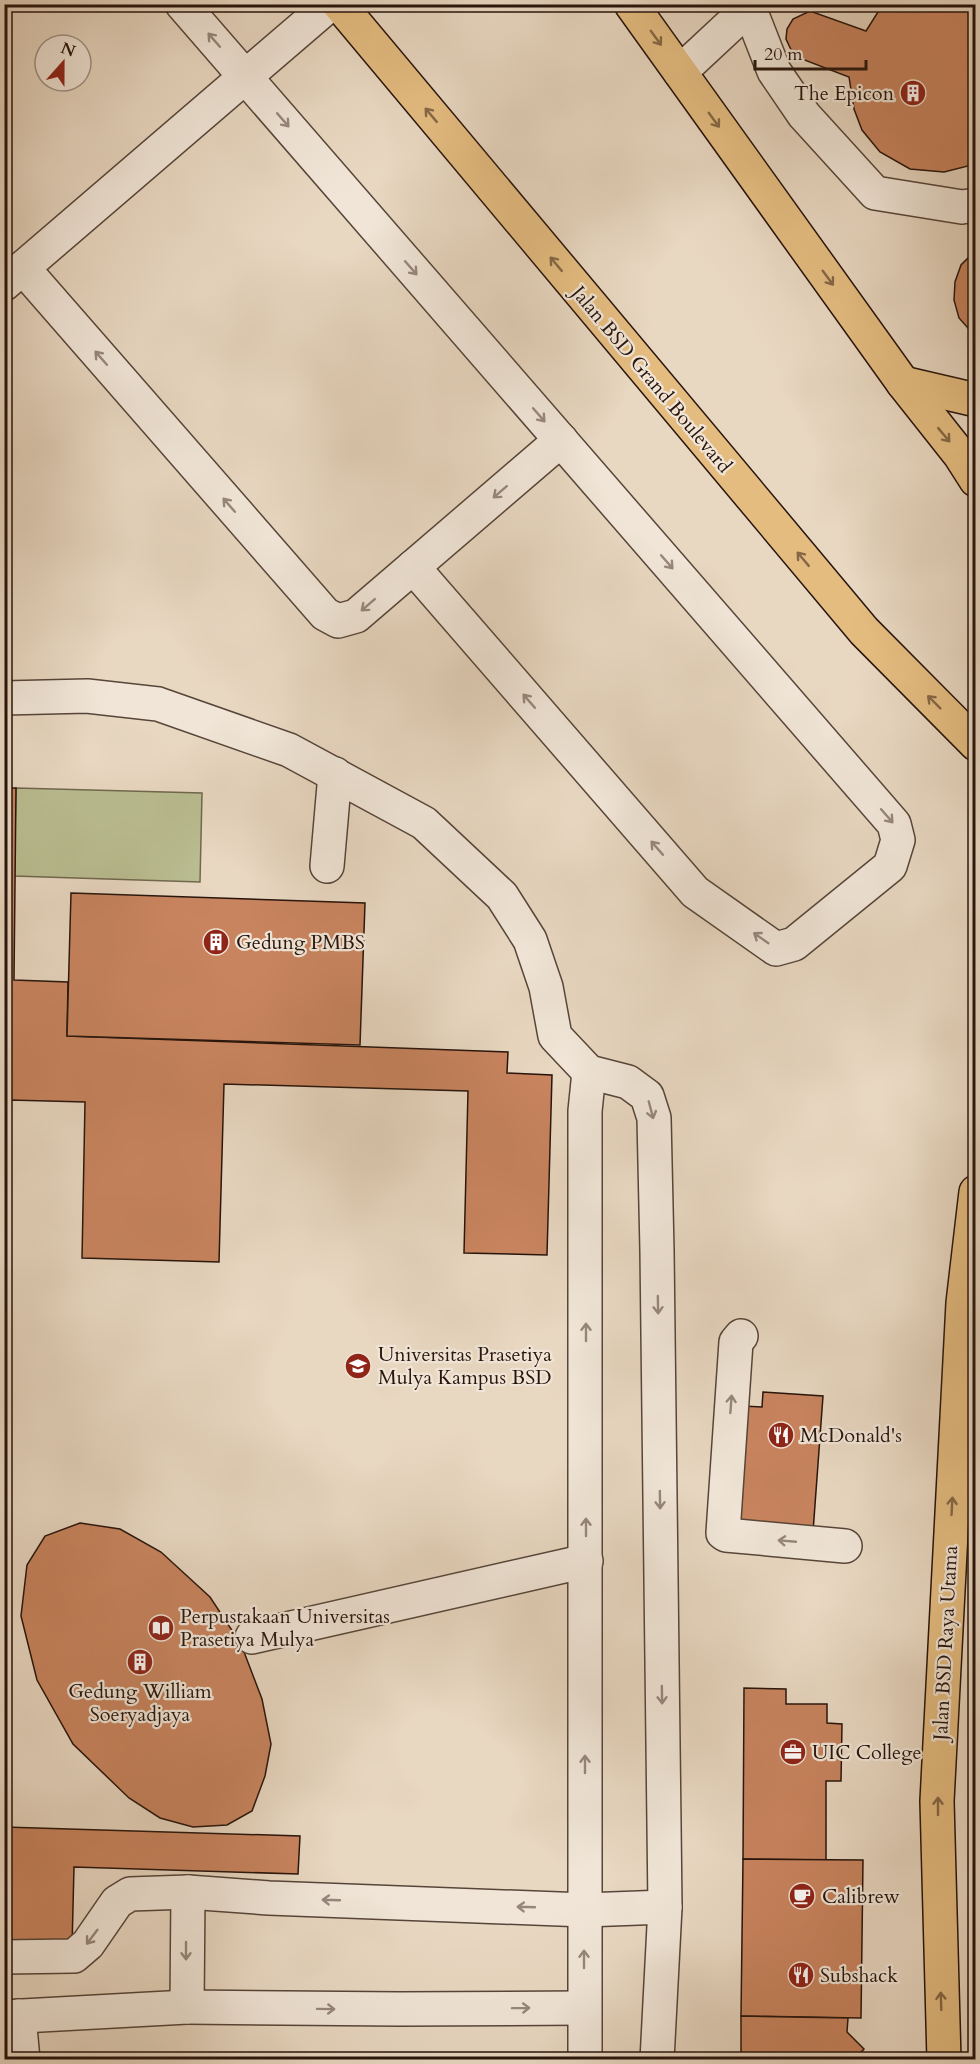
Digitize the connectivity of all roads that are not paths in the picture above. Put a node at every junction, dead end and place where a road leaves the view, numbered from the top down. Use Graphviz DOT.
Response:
graph roads {
  1 [pos="182,4"];
  2 [pos="330,4"];
  3 [pos="339,4"];
  4 [pos="631,4"];
  5 [pos="751,6"];
  6 [pos="680,72"];
  7 [pos="245,76"];
  8 [pos="975,205"];
  9 [pos="14,276"];
  10 [pos="903,383"];
  11 [pos="975,400"];
  12 [pos="561,440"];
  13 [pos="975,480"];
  14 [pos="413,567"];
  15 [pos="4,699"];
  16 [pos="975,744"];
  17 [pos="335,774"];
  18 [pos="327,866"];
  19 [pos="589,1072"];
  20 [pos="975,1192"];
  21 [pos="741,1336"];
  22 [pos="845,1546"];
  23 [pos="586,1561"];
  24 [pos="252,1637"];
  25 [pos="188,1892"];
  26 [pos="665,1907"];
  27 [pos="585,1910"];
  28 [pos="4,1956"];
  29 [pos="187,2007"];
  30 [pos="584,2008"];
  31 [pos="12,2017"];
  32 [pos="23,2060"];
  33 [pos="585,2060"];
  34 [pos="657,2060"];
  35 [pos="944,2060"];
  7 -- 1 [label="street, one-way"];
  2 -- 7 [label="street"];
  16 -- 3 [label="main road, Jalan BSD Grand Boulevard, one-way"];
  4 -- 6 [label="main road, one-way"];
  5 -- 6 [label="street"];
  5 -- 8 [label="street"];
  6 -- 10 [label="main road, one-way"];
  7 -- 9 [label="street"];
  7 -- 12 [label="street, one-way"];
  14 -- 9 [label="street, one-way"];
  10 -- 11 [label="main road"];
  10 -- 13 [label="main road, one-way"];
  12 -- 14 [label="street, one-way"];
  12 -- 14 [label="street, one-way"];
  15 -- 17 [label="street"];
  17 -- 18 [label="street"];
  17 -- 19 [label="street"];
  23 -- 19 [label="street, one-way"];
  19 -- 26 [label="street, one-way"];
  35 -- 20 [label="main road, Jalan BSD Raya Utama, one-way"];
  22 -- 21 [label="street, one-way"];
  23 -- 24 [label="street"];
  27 -- 23 [label="street, one-way"];
  27 -- 25 [label="street, one-way"];
  25 -- 28 [label="street, one-way"];
  25 -- 29 [label="street, one-way"];
  26 -- 27 [label="street"];
  26 -- 34 [label="street"];
  30 -- 27 [label="street, one-way"];
  29 -- 30 [label="street, one-way"];
  29 -- 31 [label="street"];
  30 -- 33 [label="street"];
  31 -- 32 [label="street"];
}
